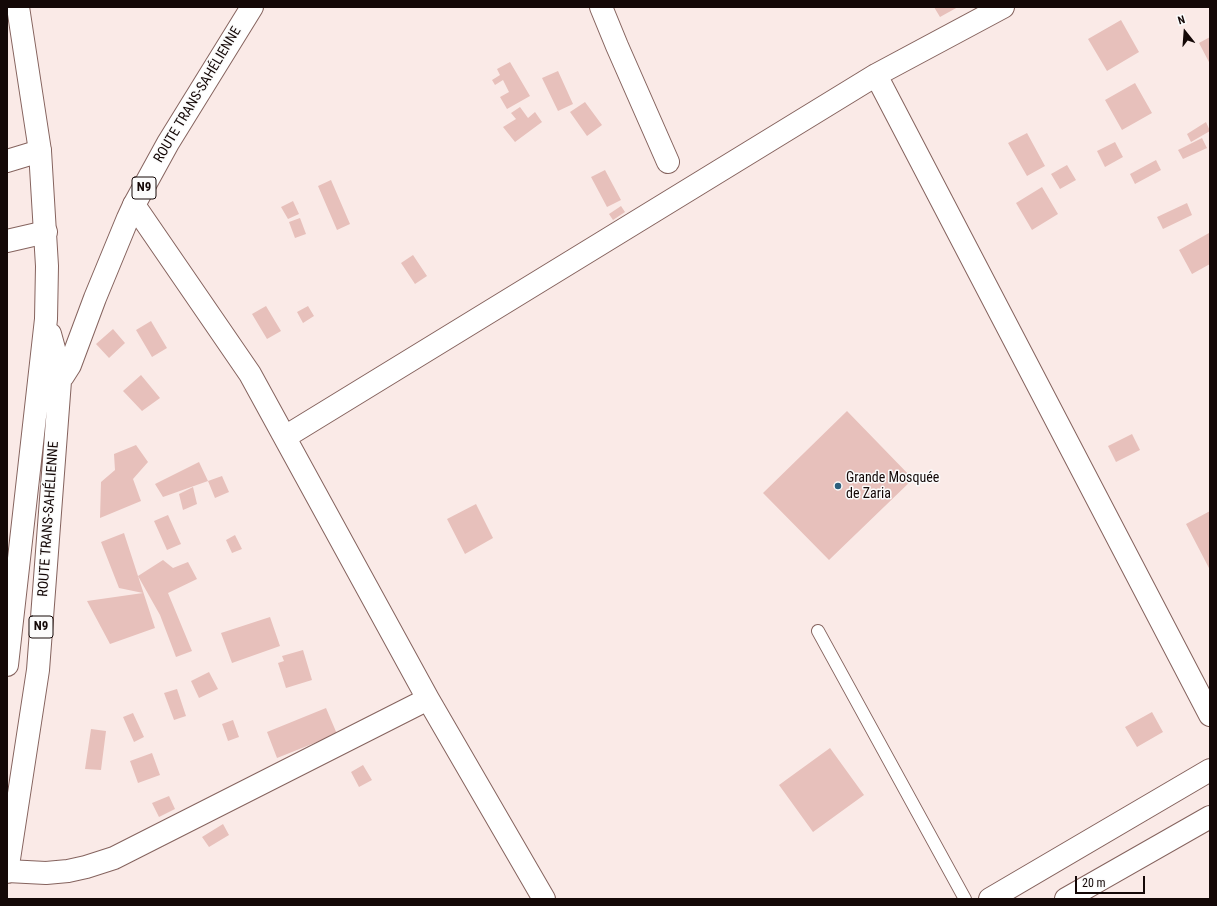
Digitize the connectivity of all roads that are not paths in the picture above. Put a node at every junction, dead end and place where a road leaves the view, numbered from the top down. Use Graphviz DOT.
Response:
graph roads {
  1 [pos="18,7"];
  2 [pos="252,7"];
  3 [pos="601,7"];
  4 [pos="1003,7"];
  5 [pos="876,75"];
  6 [pos="40,151"];
  7 [pos="7,161"];
  8 [pos="668,162"];
  9 [pos="134,206"];
  10 [pos="46,232"];
  11 [pos="7,241"];
  12 [pos="46,319"];
  13 [pos="60,381"];
  14 [pos="37,398"];
  15 [pos="285,437"];
  16 [pos="818,631"];
  17 [pos="7,665"];
  18 [pos="428,700"];
  19 [pos="1210,715"];
  20 [pos="1210,770"];
  21 [pos="1210,817"];
  22 [pos="7,871"];
  23 [pos="544,899"];
  24 [pos="965,899"];
  25 [pos="990,899"];
  26 [pos="1066,899"];
  1 -- 6 [label="main road, ROUTE TRANS-SAHÉLIENNE / N9"];
  2 -- 9 [label="main road, ROUTE TRANS-SAHÉLIENNE / N9"];
  3 -- 8 [label="main road"];
  4 -- 5 [label="main road"];
  5 -- 15 [label="main road"];
  5 -- 19 [label="main road"];
  6 -- 7 [label="main road"];
  6 -- 10 [label="main road, ROUTE TRANS-SAHÉLIENNE / N9"];
  9 -- 13 [label="main road, ROUTE TRANS-SAHÉLIENNE / N9"];
  9 -- 15 [label="main road"];
  10 -- 11 [label="main road"];
  10 -- 12 [label="main road, ROUTE TRANS-SAHÉLIENNE / N9"];
  12 -- 13 [label="main road, ROUTE TRANS-SAHÉLIENNE / N9"];
  12 -- 14 [label="main road, ROUTE TRANS-SAHÉLIENNE / N9"];
  13 -- 14 [label="main road, ROUTE TRANS-SAHÉLIENNE / N9"];
  13 -- 22 [label="main road, ROUTE TRANS-SAHÉLIENNE / N9"];
  14 -- 17 [label="main road, ROUTE TRANS-SAHÉLIENNE / N9"];
  15 -- 18 [label="main road"];
  16 -- 24 [label="lane"];
  18 -- 22 [label="main road"];
  18 -- 23 [label="main road"];
  20 -- 25 [label="main road"];
  21 -- 26 [label="main road"];
}
